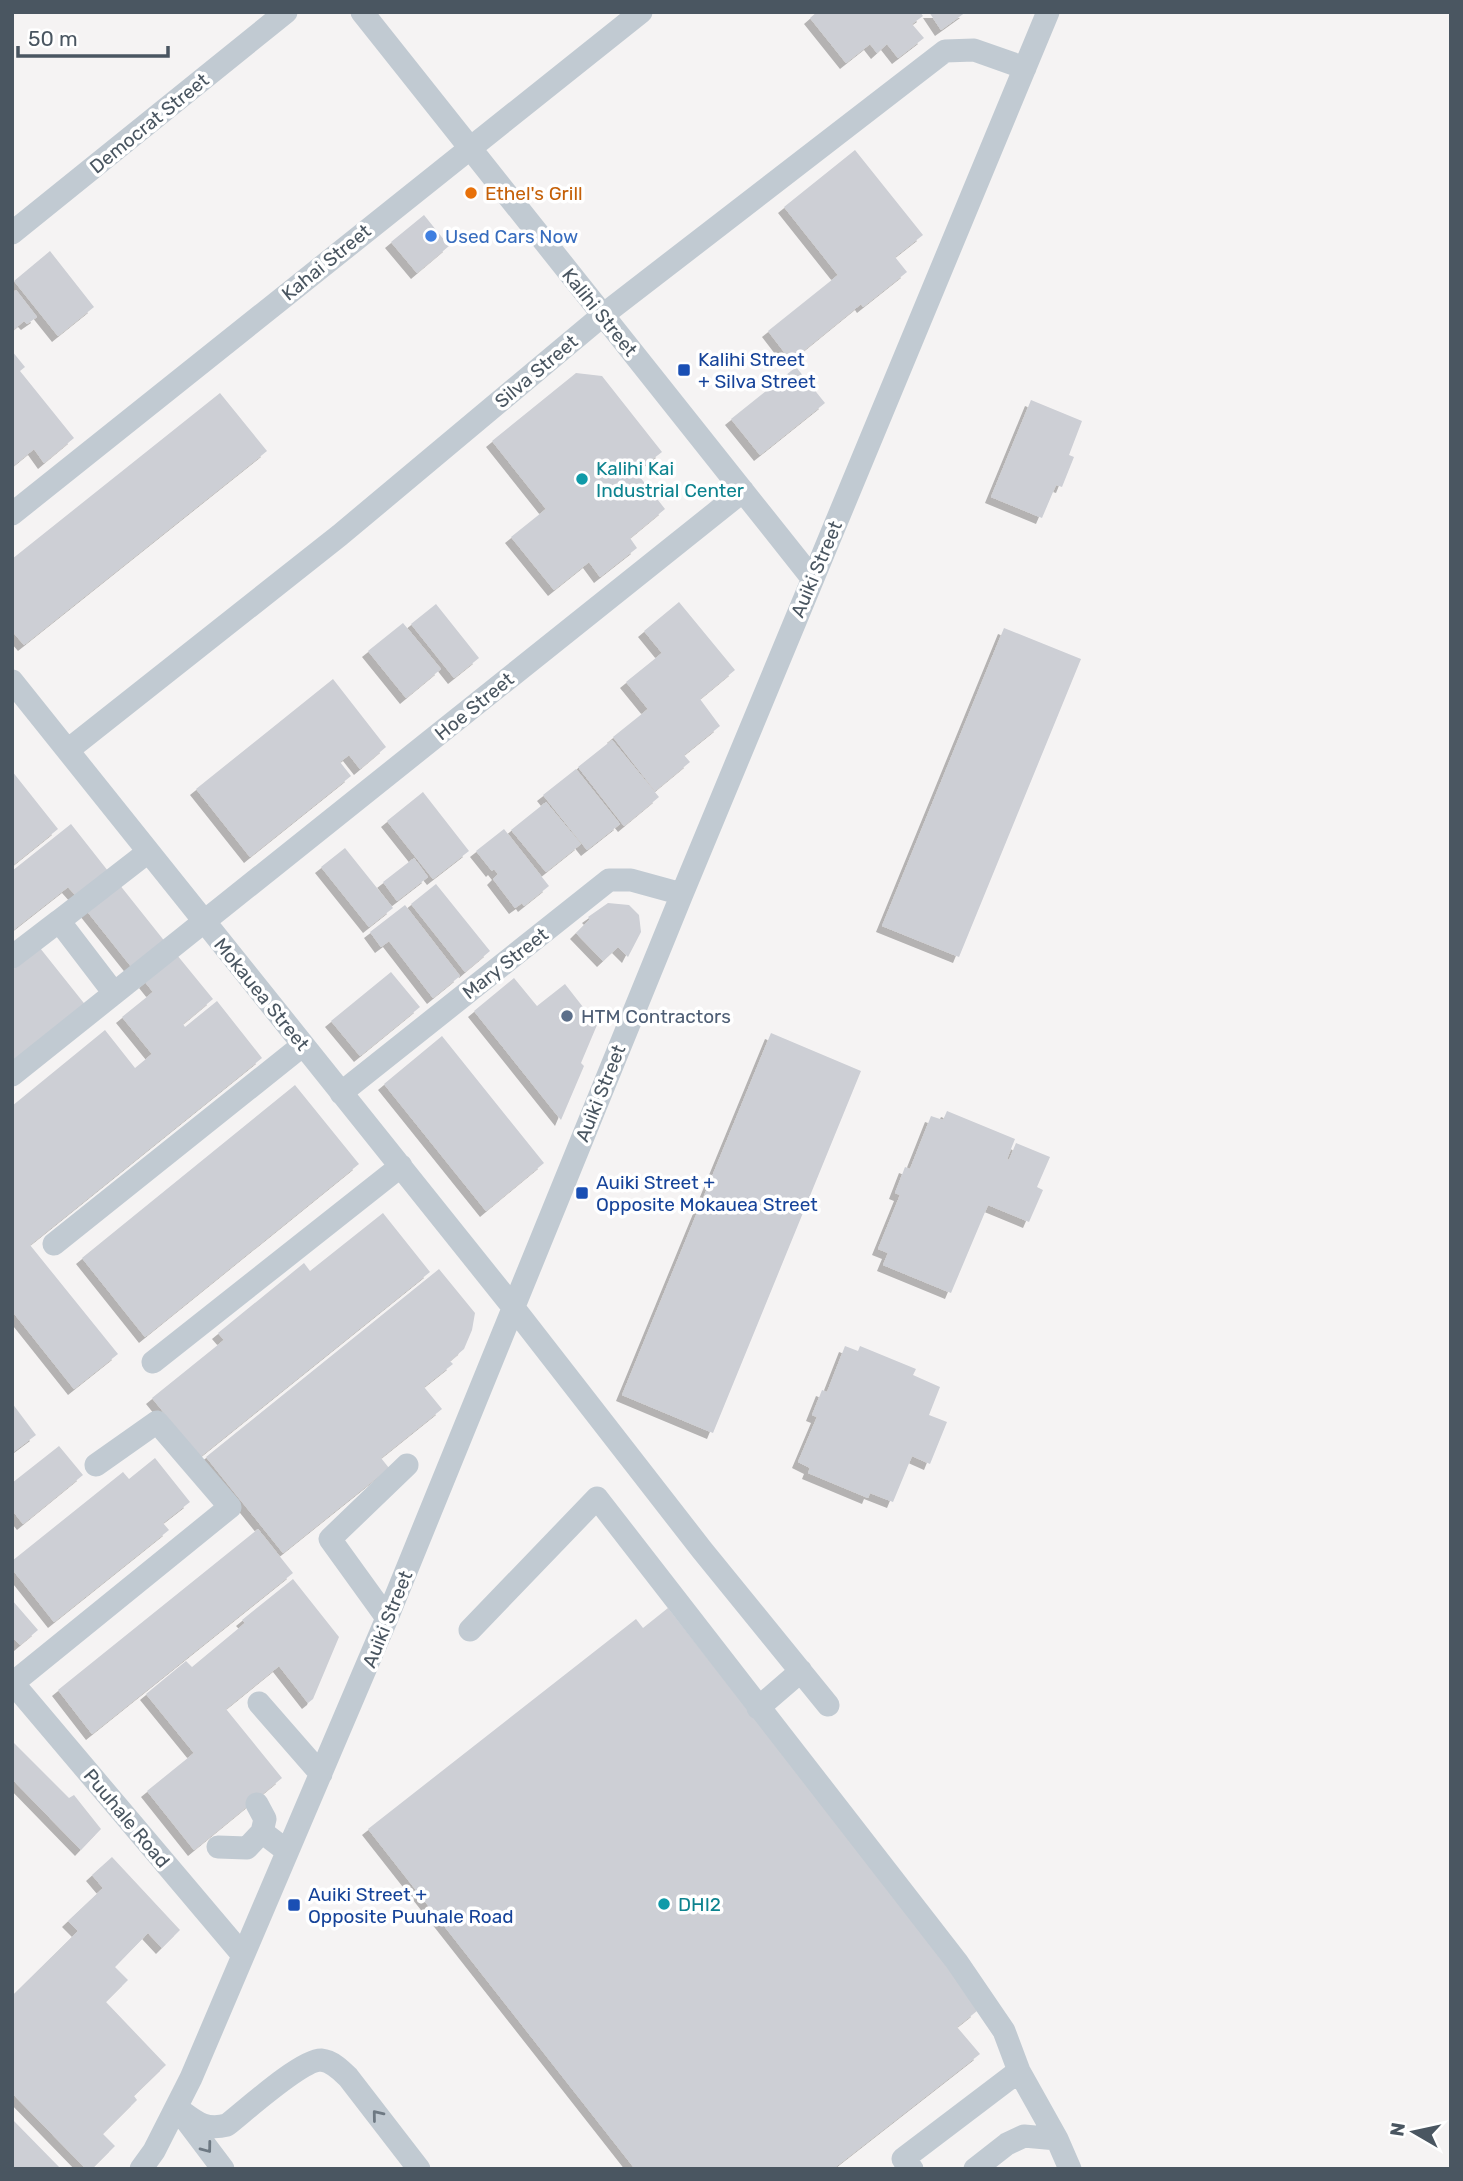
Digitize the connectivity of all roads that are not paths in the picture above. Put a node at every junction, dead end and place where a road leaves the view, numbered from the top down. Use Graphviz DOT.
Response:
graph roads {
  1 [pos="286,12"];
  2 [pos="362,12"];
  3 [pos="641,12"];
  4 [pos="1048,12"];
  5 [pos="1025,68"];
  6 [pos="469,147"];
  7 [pos="12,233"];
  8 [pos="603,315"];
  9 [pos="743,491"];
  10 [pos="12,514"];
  11 [pos="812,578"];
  12 [pos="12,681"];
  13 [pos="68,750"];
  14 [pos="148,852"];
  15 [pos="682,894"];
  16 [pos="59,921"];
  17 [pos="204,922"];
  18 [pos="12,957"];
  19 [pos="114,993"];
  20 [pos="303,1045"];
  21 [pos="12,1075"];
  22 [pos="341,1093"];
  23 [pos="401,1167"];
  24 [pos="54,1244"];
  25 [pos="513,1307"];
  26 [pos="153,1362"];
  27 [pos="96,1465"];
  28 [pos="407,1465"];
  29 [pos="387,1618"];
  30 [pos="470,1630"];
  31 [pos="801,1671"];
  32 [pos="13,1682"];
  33 [pos="259,1703"];
  34 [pos="828,1705"];
  35 [pos="758,1708"];
  36 [pos="321,1774"];
  37 [pos="257,1804"];
  38 [pos="262,1832"];
  39 [pos="218,1847"];
  40 [pos="287,1851"];
  41 [pos="242,1954"];
  42 [pos="1019,2071"];
  43 [pos="177,2108"];
  44 [pos="1057,2139"];
  45 [pos="141,2169"];
  46 [pos="223,2169"];
  47 [pos="419,2169"];
  48 [pos="912,2169"];
  49 [pos="975,2169"];
  50 [pos="1070,2169"];
  1 -- 7 [label="street, Democrat Street"];
  2 -- 6 [label="street, Kalihi Street"];
  3 -- 6 [label="street, Kahai Street"];
  4 -- 5 [label="street, Auiki Street"];
  5 -- 8 [label="street, Silva Street"];
  5 -- 11 [label="street, Auiki Street"];
  6 -- 8 [label="street, Kalihi Street"];
  6 -- 10 [label="street, Kahai Street"];
  8 -- 9 [label="street, Kalihi Street"];
  8 -- 13 [label="street, Silva Street"];
  9 -- 11 [label="street, Kalihi Street"];
  9 -- 17 [label="street, Hoe Street"];
  11 -- 15 [label="street, Auiki Street"];
  12 -- 13 [label="street, Mokauea Street"];
  13 -- 14 [label="street, Mokauea Street"];
  14 -- 16 [label="street"];
  14 -- 17 [label="street, Mokauea Street"];
  15 -- 22 [label="street, Mary Street"];
  15 -- 25 [label="street, Auiki Street"];
  16 -- 18 [label="street"];
  16 -- 19 [label="street"];
  17 -- 19 [label="street, Hoe Street"];
  17 -- 20 [label="street, Mokauea Street"];
  19 -- 21 [label="street, Hoe Street"];
  20 -- 22 [label="street, Mokauea Street"];
  20 -- 24 [label="street"];
  22 -- 23 [label="street, Mokauea Street"];
  23 -- 25 [label="street, Mokauea Street"];
  23 -- 26 [label="street"];
  25 -- 29 [label="street, Auiki Street"];
  25 -- 31 [label="street, Mokauea Street"];
  27 -- 32 [label="street"];
  28 -- 29 [label="street"];
  29 -- 36 [label="street, Auiki Street"];
  30 -- 35 [label="street"];
  31 -- 34 [label="street, Mokauea Street"];
  31 -- 35 [label="street"];
  32 -- 41 [label="street, Puuhale Road"];
  33 -- 36 [label="street"];
  35 -- 42 [label="street"];
  36 -- 40 [label="street, Auiki Street"];
  37 -- 38 [label="street"];
  38 -- 39 [label="street"];
  38 -- 40 [label="street"];
  40 -- 41 [label="street, Auiki Street"];
  41 -- 43 [label="street, Auiki Street"];
  42 -- 44 [label="street"];
  42 -- 48 [label="street"];
  43 -- 45 [label="street, Auiki Street"];
  43 -- 46 [label="street, one-way"];
  47 -- 43 [label="street, one-way"];
  44 -- 49 [label="street"];
  44 -- 50 [label="street"];
}
